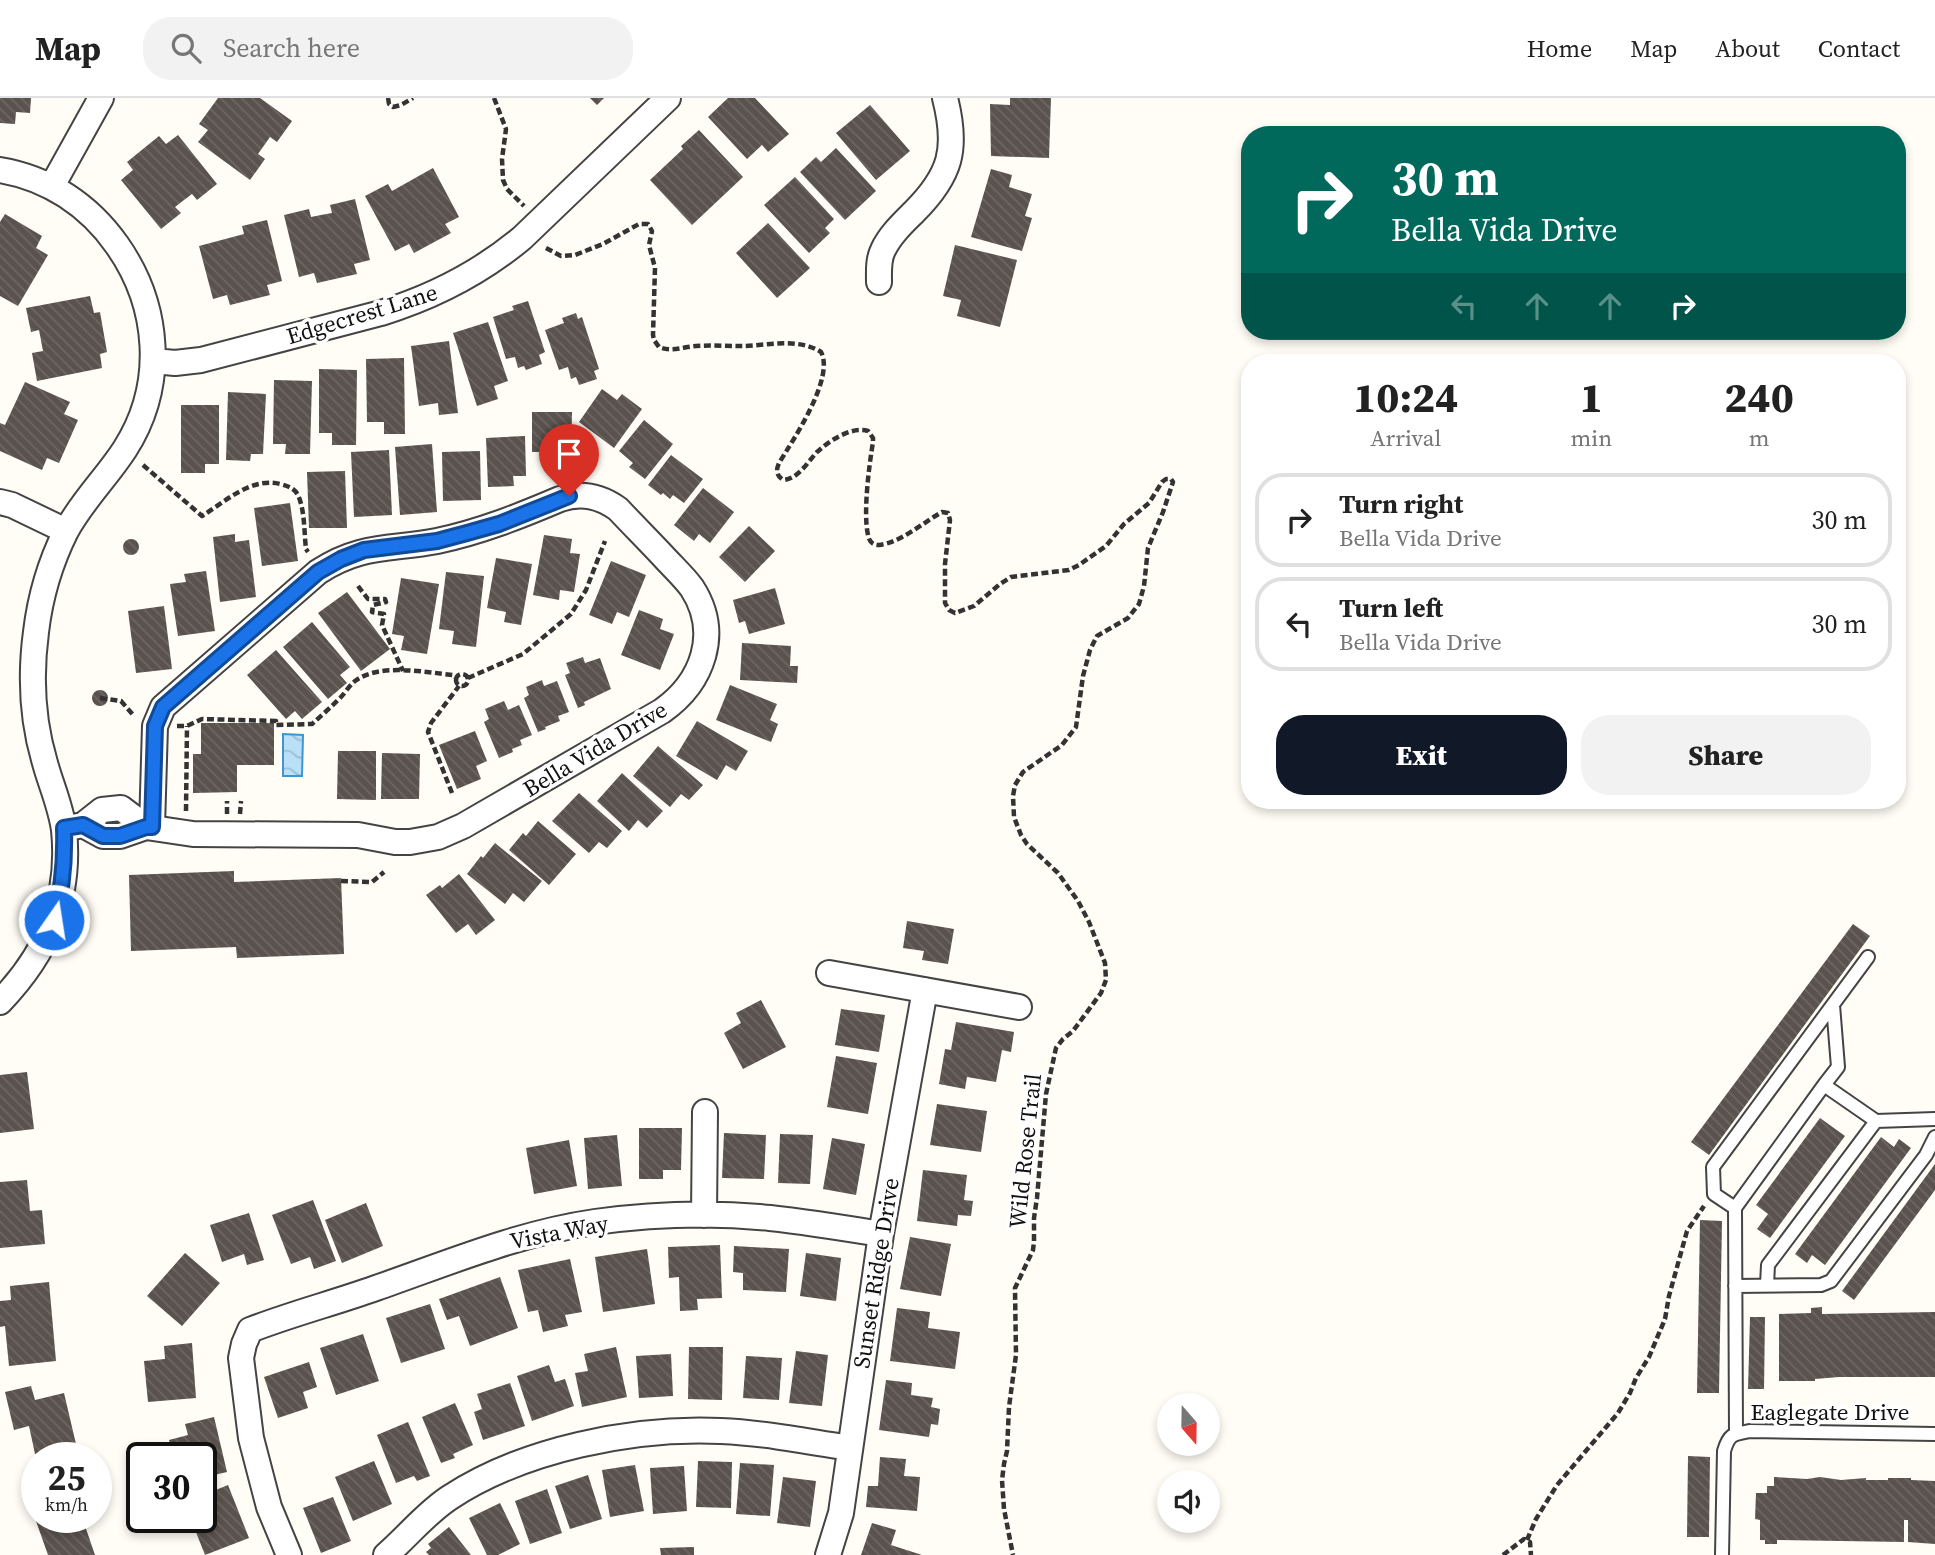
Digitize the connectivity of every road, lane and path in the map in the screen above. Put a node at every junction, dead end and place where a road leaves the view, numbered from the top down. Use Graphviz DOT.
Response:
graph roads {
  1 [pos="101,98"];
  2 [pos="388,98"];
  3 [pos="413,98"];
  4 [pos="494,98"];
  5 [pos="668,98"];
  6 [pos="945,98"];
  7 [pos="0,170"];
  8 [pos="52,186"];
  9 [pos="525,206"];
  10 [pos="546,248"];
  11 [pos="879,282"];
  12 [pos="154,361"];
  13 [pos="142,465"];
  14 [pos="0,502"];
  15 [pos="66,531"];
  16 [pos="605,541"];
  17 [pos="312,559"];
  18 [pos="358,586"];
  19 [pos="403,671"];
  20 [pos="456,678"];
  21 [pos="468,678"];
  22 [pos="459,686"];
  23 [pos="100,698"];
  24 [pos="140,725"];
  25 [pos="169,726"];
  26 [pos="187,726"];
  27 [pos="453,793"];
  28 [pos="186,816"];
  29 [pos="73,827"];
  30 [pos="149,827"];
  31 [pos="384,872"];
  32 [pos="341,881"];
  33 [pos="1868,957"];
  34 [pos="829,973"];
  35 [pos="925,990"];
  36 [pos="0,1002"];
  37 [pos="1833,1004"];
  38 [pos="1019,1007"];
  39 [pos="1824,1085"];
  40 [pos="705,1112"];
  41 [pos="1935,1119"];
  42 [pos="1876,1121"];
  43 [pos="1935,1137"];
  44 [pos="1704,1205"];
  45 [pos="1735,1208"];
  46 [pos="704,1215"];
  47 [pos="881,1234"];
  48 [pos="1767,1284"];
  49 [pos="1735,1286"];
  50 [pos="1935,1434"];
  51 [pos="1732,1436"];
  52 [pos="849,1448"];
  53 [pos="1527,1540"];
  54 [pos="289,1555"];
  55 [pos="386,1555"];
  56 [pos="828,1555"];
  57 [pos="1013,1555"];
  58 [pos="1503,1555"];
  59 [pos="1531,1555"];
  60 [pos="1722,1555"];
  1 -- 8 [label="street"];
  2 -- 3 [label="path"];
  4 -- 9 [label="path"];
  5 -- 12 [label="street, Edgecrest Lane"];
  6 -- 11 [label="street"];
  7 -- 8 [label="street"];
  8 -- 12 [label="street"];
  10 -- 57 [label="path, Wild Rose Trail"];
  12 -- 15 [label="street"];
  13 -- 17 [label="path"];
  14 -- 15 [label="street"];
  15 -- 29 [label="street"];
  16 -- 21 [label="path"];
  18 -- 19 [label="path"];
  19 -- 20 [label="path"];
  19 -- 26 [label="path"];
  20 -- 21 [label="path"];
  20 -- 22 [label="path"];
  21 -- 22 [label="path"];
  22 -- 27 [label="path"];
  23 -- 24 [label="path"];
  25 -- 26 [label="path"];
  26 -- 28 [label="path"];
  29 -- 30 [label="street, Bella Vida Drive"];
  29 -- 36 [label="street"];
  30 -- 30 [label="street, Bella Vida Drive"];
  31 -- 32 [label="path"];
  33 -- 37 [label="lane"];
  34 -- 35 [label="street"];
  35 -- 38 [label="street"];
  35 -- 47 [label="street, Sunset Ridge Drive"];
  37 -- 39 [label="lane"];
  37 -- 45 [label="lane"];
  39 -- 42 [label="lane"];
  39 -- 45 [label="lane"];
  40 -- 46 [label="street"];
  41 -- 42 [label="lane"];
  42 -- 48 [label="lane"];
  43 -- 48 [label="lane"];
  44 -- 53 [label="path"];
  45 -- 49 [label="lane"];
  46 -- 47 [label="street, Vista Way"];
  46 -- 54 [label="street, Vista Way"];
  47 -- 52 [label="street, Sunset Ridge Drive"];
  48 -- 49 [label="lane"];
  49 -- 51 [label="lane"];
  50 -- 51 [label="lane, Eaglegate Drive"];
  51 -- 60 [label="lane"];
  52 -- 55 [label="street"];
  52 -- 56 [label="street, Sunset Ridge Drive"];
  53 -- 58 [label="path"];
  53 -- 59 [label="path"];
}
